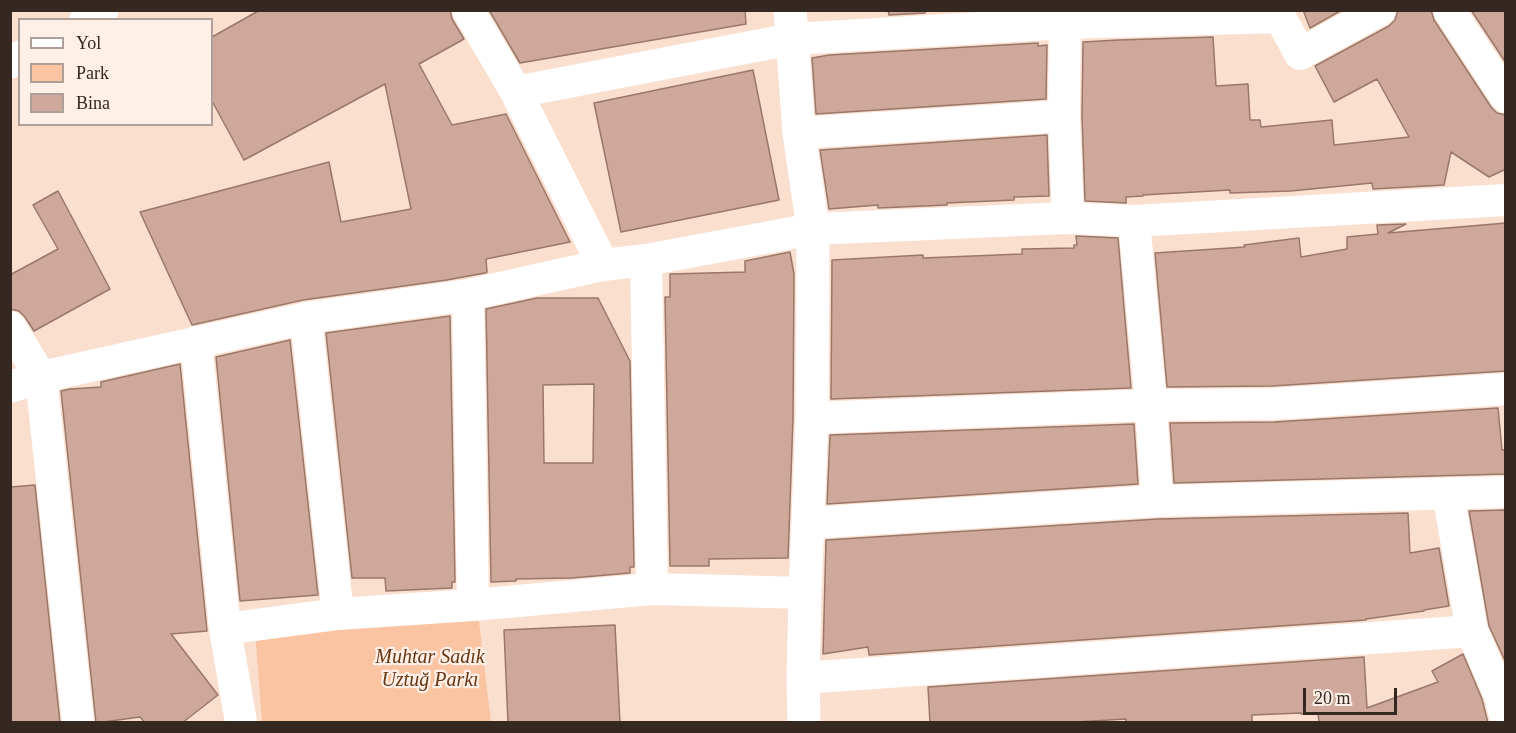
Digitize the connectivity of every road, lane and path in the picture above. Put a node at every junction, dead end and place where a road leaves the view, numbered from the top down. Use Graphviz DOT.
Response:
graph roads {
  1 [pos="102,10"];
  2 [pos="468,10"];
  3 [pos="1380,10"];
  4 [pos="1449,10"];
  5 [pos="1066,17"];
  6 [pos="89,18"];
  7 [pos="791,25"];
  8 [pos="516,92"];
  9 [pos="1506,97"];
  10 [pos="1064,116"];
  11 [pos="799,133"];
  12 [pos="1506,200"];
  13 [pos="1068,218"];
  14 [pos="1134,221"];
  15 [pos="813,229"];
  16 [pos="646,260"];
  17 [pos="603,265"];
  18 [pos="468,295"];
  19 [pos="306,318"];
  20 [pos="10,327"];
  21 [pos="196,342"];
  22 [pos="40,377"];
  23 [pos="10,387"];
  24 [pos="1506,389"];
  25 [pos="1151,405"];
  26 [pos="812,418"];
  27 [pos="1506,492"];
  28 [pos="1448,493"];
  29 [pos="1157,501"];
  30 [pos="808,523"];
  31 [pos="652,589"];
  32 [pos="805,592"];
  33 [pos="473,605"];
  34 [pos="338,614"];
  35 [pos="225,629"];
  36 [pos="1473,631"];
  37 [pos="803,678"];
  38 [pos="1503,701"];
  39 [pos="78,723"];
  40 [pos="241,723"];
  41 [pos="804,723"];
  1 -- 6 [label="main road"];
  2 -- 8 [label="street"];
  3 -- 5 [label="street"];
  4 -- 9 [label="street"];
  5 -- 7 [label="street"];
  5 -- 10 [label="street"];
  7 -- 8 [label="street"];
  7 -- 11 [label="main road"];
  8 -- 17 [label="street"];
  10 -- 11 [label="street"];
  10 -- 13 [label="street"];
  11 -- 15 [label="main road"];
  12 -- 14 [label="street"];
  13 -- 14 [label="street"];
  13 -- 15 [label="street"];
  14 -- 25 [label="street"];
  15 -- 16 [label="street"];
  15 -- 26 [label="main road"];
  16 -- 17 [label="street"];
  16 -- 31 [label="street"];
  17 -- 18 [label="street"];
  18 -- 19 [label="street"];
  18 -- 33 [label="street"];
  19 -- 21 [label="street"];
  19 -- 34 [label="street"];
  20 -- 22 [label="street"];
  21 -- 22 [label="street"];
  21 -- 35 [label="street"];
  22 -- 23 [label="street"];
  22 -- 39 [label="street"];
  24 -- 25 [label="street"];
  25 -- 26 [label="street"];
  25 -- 29 [label="street"];
  26 -- 30 [label="main road"];
  27 -- 28 [label="street"];
  28 -- 29 [label="street"];
  28 -- 36 [label="street"];
  29 -- 30 [label="street"];
  30 -- 32 [label="main road"];
  31 -- 32 [label="street"];
  31 -- 33 [label="street"];
  32 -- 37 [label="main road"];
  33 -- 34 [label="street"];
  34 -- 35 [label="street"];
  35 -- 40 [label="street"];
  36 -- 37 [label="street"];
  36 -- 38 [label="street"];
  37 -- 41 [label="main road"];
}
